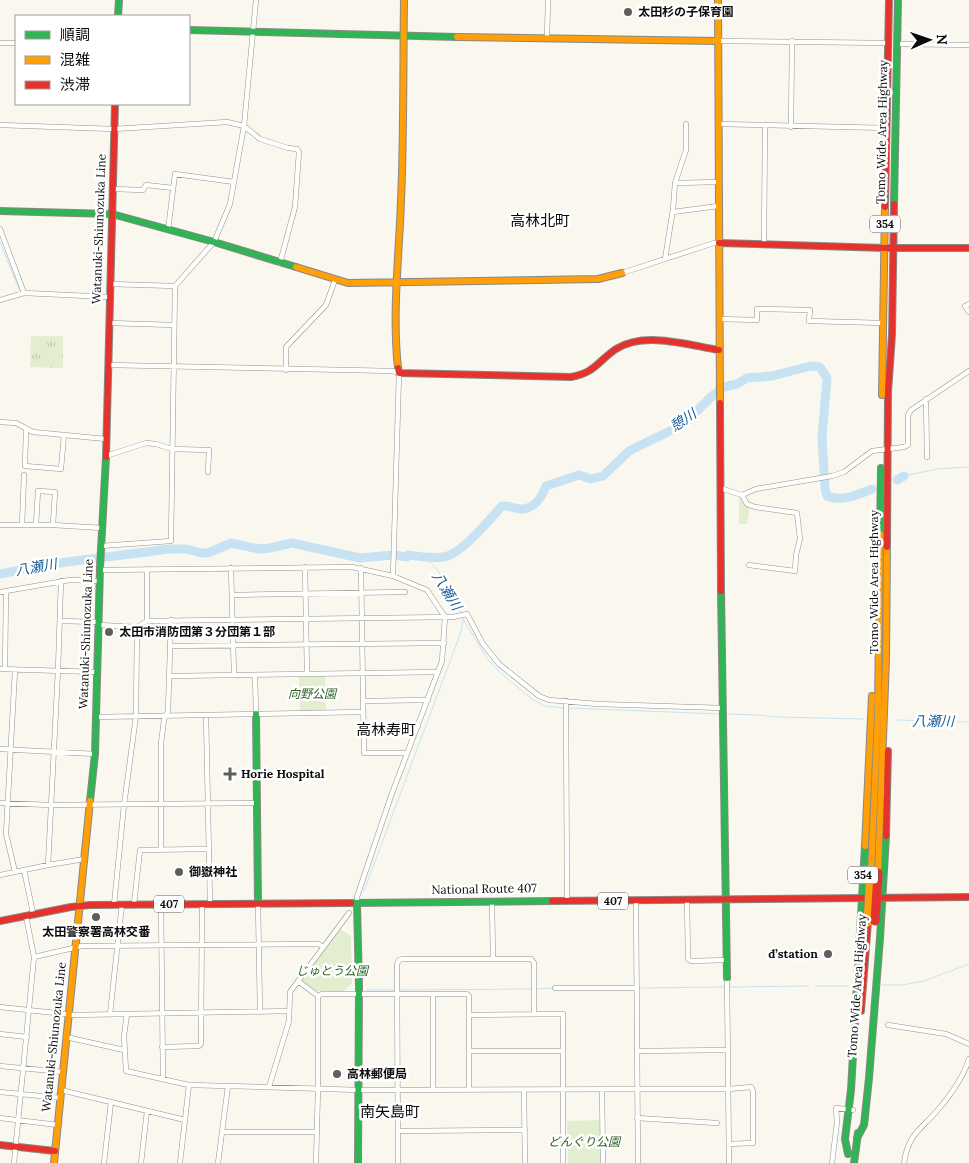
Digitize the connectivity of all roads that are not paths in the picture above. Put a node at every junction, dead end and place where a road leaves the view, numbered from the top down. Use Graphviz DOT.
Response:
graph roads {
  1 [pos="119,0"];
  2 [pos="256,0"];
  3 [pos="404,0"];
  4 [pos="548,0"];
  5 [pos="718,0"];
  6 [pos="889,0"];
  7 [pos="898,0"];
  8 [pos="118,15"];
  9 [pos="190,30"];
  10 [pos="253,32"];
  11 [pos="403,36"];
  12 [pos="547,38"];
  13 [pos="718,41"];
  14 [pos="792,41"];
  15 [pos="0,43"];
  16 [pos="15,43"];
  17 [pos="893,43"];
  18 [pos="969,45"];
  19 [pos="115,105"];
  20 [pos="686,124"];
  21 [pos="718,124"];
  22 [pos="0,125"];
  23 [pos="244,126"];
  24 [pos="765,126"];
  25 [pos="791,127"];
  26 [pos="887,128"];
  27 [pos="114,129"];
  28 [pos="234,182"];
  29 [pos="675,182"];
  30 [pos="718,182"];
  31 [pos="173,188"];
  32 [pos="112,189"];
  33 [pos="718,206"];
  34 [pos="0,211"];
  35 [pos="672,212"];
  36 [pos="112,214"];
  37 [pos="0,229"];
  38 [pos="168,230"];
  39 [pos="214,242"];
  40 [pos="719,243"];
  41 [pos="764,244"];
  42 [pos="889,248"];
  43 [pos="969,248"];
  44 [pos="665,259"];
  45 [pos="280,263"];
  46 [pos="622,273"];
  47 [pos="335,280"];
  48 [pos="396,282"];
  49 [pos="110,284"];
  50 [pos="175,286"];
  51 [pos="24,293"];
  52 [pos="110,297"];
  53 [pos="0,300"];
  54 [pos="969,304"];
  55 [pos="969,312"];
  56 [pos="719,319"];
  57 [pos="109,323"];
  58 [pos="884,323"];
  59 [pos="174,324"];
  60 [pos="719,350"];
  61 [pos="108,365"];
  62 [pos="174,367"];
  63 [pos="286,370"];
  64 [pos="969,371"];
  65 [pos="399,373"];
  66 [pos="926,399"];
  67 [pos="0,422"];
  68 [pos="26,430"];
  69 [pos="64,435"];
  70 [pos="106,439"];
  71 [pos="172,448"];
  72 [pos="884,449"];
  73 [pos="106,456"];
  74 [pos="927,457"];
  75 [pos="208,472"];
  76 [pos="24,475"];
  77 [pos="720,488"];
  78 [pos="742,495"];
  79 [pos="0,525"];
  80 [pos="22,525"];
  81 [pos="36,525"];
  82 [pos="53,525"];
  83 [pos="102,528"];
  84 [pos="101,547"];
  85 [pos="748,565"];
  86 [pos="305,567"];
  87 [pos="231,568"];
  88 [pos="361,568"];
  89 [pos="100,569"];
  90 [pos="147,569"];
  91 [pos="393,576"];
  92 [pos="61,581"];
  93 [pos="100,581"];
  94 [pos="0,592"];
  95 [pos="6,592"];
  96 [pos="405,592"];
  97 [pos="305,593"];
  98 [pos="362,593"];
  99 [pos="232,595"];
  100 [pos="879,595"];
  101 [pos="886,611"];
  102 [pos="445,617"];
  103 [pos="362,618"];
  104 [pos="306,619"];
  105 [pos="171,620"];
  106 [pos="232,620"];
  107 [pos="60,621"];
  108 [pos="147,621"];
  109 [pos="99,624"];
  110 [pos="137,627"];
  111 [pos="444,643"];
  112 [pos="362,644"];
  113 [pos="306,645"];
  114 [pos="170,646"];
  115 [pos="233,646"];
  116 [pos="3,669"];
  117 [pos="15,670"];
  118 [pos="58,670"];
  119 [pos="97,672"];
  120 [pos="438,672"];
  121 [pos="306,674"];
  122 [pos="363,674"];
  123 [pos="234,675"];
  124 [pos="255,675"];
  125 [pos="170,676"];
  126 [pos="428,700"];
  127 [pos="363,701"];
  128 [pos="566,702"];
  129 [pos="363,712"];
  130 [pos="723,712"];
  131 [pos="256,714"];
  132 [pos="206,715"];
  133 [pos="136,716"];
  134 [pos="166,716"];
  135 [pos="96,718"];
  136 [pos="364,726"];
  137 [pos="418,726"];
  138 [pos="0,749"];
  139 [pos="10,749"];
  140 [pos="54,752"];
  141 [pos="95,754"];
  142 [pos="407,754"];
  143 [pos="0,803"];
  144 [pos="8,803"];
  145 [pos="208,803"];
  146 [pos="257,803"];
  147 [pos="161,804"];
  148 [pos="52,805"];
  149 [pos="91,805"];
  150 [pos="124,805"];
  151 [pos="6,834"];
  152 [pos="0,836"];
  153 [pos="161,849"];
  154 [pos="209,849"];
  155 [pos="85,859"];
  156 [pos="48,864"];
  157 [pos="24,870"];
  158 [pos="15,872"];
  159 [pos="874,873"];
  160 [pos="0,875"];
  161 [pos="969,897"];
  162 [pos="862,898"];
  163 [pos="883,898"];
  164 [pos="687,900"];
  165 [pos="726,900"];
  166 [pos="492,901"];
  167 [pos="568,901"];
  168 [pos="636,901"];
  169 [pos="258,903"];
  170 [pos="134,904"];
  171 [pos="161,904"];
  172 [pos="206,904"];
  173 [pos="357,904"];
  174 [pos="118,905"];
  175 [pos="80,906"];
  176 [pos="349,913"];
  177 [pos="30,914"];
  178 [pos="0,921"];
  179 [pos="872,922"];
  180 [pos="202,945"];
  181 [pos="258,945"];
  182 [pos="116,946"];
  183 [pos="162,946"];
  184 [pos="322,946"];
  185 [pos="76,948"];
  186 [pos="34,957"];
  187 [pos="492,958"];
  188 [pos="727,960"];
  189 [pos="727,978"];
  190 [pos="298,981"];
  191 [pos="555,988"];
  192 [pos="637,988"];
  193 [pos="398,994"];
  194 [pos="433,994"];
  195 [pos="359,995"];
  196 [pos="318,996"];
  197 [pos="0,1007"];
  198 [pos="29,1010"];
  199 [pos="289,1011"];
  200 [pos="260,1012"];
  201 [pos="110,1014"];
  202 [pos="127,1014"];
  203 [pos="162,1014"];
  204 [pos="202,1014"];
  205 [pos="469,1014"];
  206 [pos="534,1014"];
  207 [pos="69,1015"];
  208 [pos="888,1025"];
  209 [pos="0,1034"];
  210 [pos="27,1037"];
  211 [pos="66,1037"];
  212 [pos="969,1044"];
  213 [pos="162,1047"];
  214 [pos="124,1050"];
  215 [pos="728,1050"];
  216 [pos="469,1051"];
  217 [pos="562,1051"];
  218 [pos="637,1051"];
  219 [pos="969,1058"];
  220 [pos="0,1066"];
  221 [pos="24,1068"];
  222 [pos="63,1072"];
  223 [pos="163,1079"];
  224 [pos="189,1085"];
  225 [pos="228,1086"];
  226 [pos="269,1087"];
  227 [pos="318,1089"];
  228 [pos="638,1089"];
  229 [pos="729,1089"];
  230 [pos="359,1090"];
  231 [pos="398,1090"];
  232 [pos="433,1090"];
  233 [pos="469,1090"];
  234 [pos="524,1090"];
  235 [pos="563,1090"];
  236 [pos="602,1090"];
  237 [pos="0,1092"];
  238 [pos="21,1094"];
  239 [pos="61,1094"];
  240 [pos="111,1102"];
  241 [pos="851,1109"];
  242 [pos="147,1110"];
  243 [pos="0,1118"];
  244 [pos="637,1118"];
  245 [pos="18,1120"];
  246 [pos="185,1120"];
  247 [pos="717,1122"];
  248 [pos="58,1125"];
  249 [pos="525,1130"];
  250 [pos="398,1131"];
  251 [pos="222,1132"];
  252 [pos="316,1132"];
  253 [pos="857,1138"];
  254 [pos="729,1144"];
  255 [pos="0,1146"];
  256 [pos="16,1147"];
  257 [pos="55,1151"];
  258 [pos="847,1159"];
  259 [pos="14,1163"];
  260 [pos="54,1163"];
  261 [pos="104,1163"];
  262 [pos="141,1163"];
  263 [pos="180,1163"];
  264 [pos="218,1163"];
  265 [pos="316,1163"];
  266 [pos="358,1163"];
  267 [pos="398,1163"];
  268 [pos="525,1163"];
  269 [pos="563,1163"];
  270 [pos="603,1163"];
  271 [pos="638,1163"];
  272 [pos="729,1163"];
  273 [pos="832,1163"];
  274 [pos="854,1163"];
  275 [pos="904,1163"];
  1 -- 8 [label="main road"];
  2 -- 10 [label="street"];
  3 -- 11 [label="main road"];
  4 -- 12 [label="street"];
  5 -- 13 [label="main road"];
  6 -- 17 [label="main road, Tomo Wide Area Highway / 354"];
  7 -- 17 [label="main road, Tomo Wide Area Highway / 354"];
  9 -- 10 [label="main road"];
  10 -- 11 [label="main road"];
  10 -- 23 [label="street"];
  11 -- 12 [label="main road"];
  11 -- 48 [label="main road"];
  12 -- 13 [label="main road"];
  13 -- 14 [label="street"];
  13 -- 21 [label="main road"];
  14 -- 17 [label="street"];
  14 -- 25 [label="street"];
  15 -- 16 [label="street"];
  17 -- 18 [label="street"];
  17 -- 26 [label="main road, Tomo Wide Area Highway / 354"];
  17 -- 42 [label="main road, Tomo Wide Area Highway / 354"];
  19 -- 27 [label="main road, Watanuki-Shiunozuka Line"];
  20 -- 29 [label="street"];
  21 -- 24 [label="street"];
  21 -- 30 [label="main road"];
  22 -- 27 [label="street"];
  23 -- 27 [label="street"];
  23 -- 28 [label="street"];
  23 -- 45 [label="street"];
  24 -- 25 [label="street"];
  24 -- 41 [label="street"];
  25 -- 26 [label="street"];
  26 -- 42 [label="main road, Tomo Wide Area Highway / 354"];
  27 -- 32 [label="main road, Watanuki-Shiunozuka Line"];
  28 -- 31 [label="street"];
  28 -- 39 [label="street"];
  29 -- 30 [label="street"];
  29 -- 35 [label="street"];
  30 -- 33 [label="main road"];
  31 -- 32 [label="street"];
  31 -- 38 [label="street"];
  32 -- 36 [label="main road, Watanuki-Shiunozuka Line"];
  33 -- 35 [label="street"];
  33 -- 40 [label="main road"];
  34 -- 36 [label="main road"];
  35 -- 44 [label="street"];
  36 -- 38 [label="main road"];
  36 -- 49 [label="main road, Watanuki-Shiunozuka Line"];
  37 -- 51 [label="street"];
  38 -- 39 [label="main road"];
  39 -- 45 [label="main road"];
  39 -- 50 [label="street"];
  40 -- 41 [label="main road"];
  40 -- 44 [label="street"];
  40 -- 56 [label="main road"];
  41 -- 42 [label="main road"];
  42 -- 43 [label="main road"];
  42 -- 58 [label="main road, Tomo Wide Area Highway / 354"];
  42 -- 72 [label="main road, Tomo Wide Area Highway / 354"];
  44 -- 46 [label="street"];
  45 -- 47 [label="main road"];
  46 -- 48 [label="main road"];
  47 -- 48 [label="main road"];
  47 -- 63 [label="street"];
  48 -- 65 [label="main road"];
  49 -- 50 [label="street"];
  49 -- 52 [label="main road, Watanuki-Shiunozuka Line"];
  50 -- 59 [label="street"];
  51 -- 52 [label="street"];
  51 -- 53 [label="street"];
  52 -- 57 [label="main road, Watanuki-Shiunozuka Line"];
  54 -- 55 [label="street"];
  56 -- 58 [label="street"];
  56 -- 60 [label="main road"];
  57 -- 59 [label="street"];
  57 -- 61 [label="main road, Watanuki-Shiunozuka Line"];
  58 -- 72 [label="main road, Tomo Wide Area Highway / 354"];
  59 -- 62 [label="street"];
  60 -- 65 [label="main road"];
  60 -- 77 [label="main road"];
  61 -- 62 [label="street"];
  61 -- 70 [label="main road, Watanuki-Shiunozuka Line"];
  62 -- 63 [label="street"];
  62 -- 71 [label="street"];
  63 -- 65 [label="street"];
  64 -- 66 [label="street"];
  65 -- 91 [label="street"];
  66 -- 72 [label="street"];
  66 -- 74 [label="street"];
  67 -- 68 [label="street"];
  68 -- 69 [label="street"];
  68 -- 69 [label="street"];
  69 -- 70 [label="street"];
  70 -- 73 [label="main road, Watanuki-Shiunozuka Line"];
  71 -- 73 [label="street"];
  71 -- 75 [label="street"];
  71 -- 84 [label="street"];
  72 -- 78 [label="street"];
  72 -- 100 [label="main road, Tomo Wide Area Highway / 354"];
  72 -- 101 [label="main road, Tomo Wide Area Highway / 354"];
  73 -- 83 [label="main road, Watanuki-Shiunozuka Line"];
  76 -- 80 [label="street"];
  77 -- 78 [label="street"];
  77 -- 130 [label="main road"];
  78 -- 85 [label="street"];
  79 -- 80 [label="street"];
  80 -- 81 [label="street"];
  81 -- 82 [label="street"];
  81 -- 82 [label="street"];
  82 -- 83 [label="street"];
  83 -- 84 [label="main road, Watanuki-Shiunozuka Line"];
  84 -- 89 [label="main road, Watanuki-Shiunozuka Line"];
  86 -- 87 [label="street"];
  86 -- 88 [label="street"];
  86 -- 97 [label="street"];
  87 -- 90 [label="street"];
  87 -- 99 [label="street"];
  88 -- 91 [label="street"];
  88 -- 98 [label="street"];
  89 -- 90 [label="street"];
  89 -- 93 [label="main road, Watanuki-Shiunozuka Line"];
  90 -- 108 [label="street"];
  91 -- 102 [label="street"];
  92 -- 93 [label="street"];
  92 -- 95 [label="street"];
  92 -- 107 [label="street"];
  93 -- 109 [label="main road, Watanuki-Shiunozuka Line"];
  94 -- 95 [label="street"];
  95 -- 116 [label="street"];
  96 -- 98 [label="street"];
  97 -- 98 [label="street"];
  97 -- 99 [label="street"];
  97 -- 104 [label="street"];
  98 -- 103 [label="street"];
  99 -- 106 [label="street"];
  100 -- 159 [label="main road, Tomo Wide Area Highway / 354"];
  100 -- 162 [label="main road, 354"];
  101 -- 159 [label="main road, Tomo Wide Area Highway / 354"];
  101 -- 163 [label="main road, 354"];
  102 -- 103 [label="street"];
  102 -- 111 [label="street"];
  102 -- 128 [label="street"];
  103 -- 104 [label="street"];
  103 -- 112 [label="street"];
  104 -- 106 [label="street"];
  104 -- 113 [label="street"];
  105 -- 106 [label="street"];
  105 -- 108 [label="street"];
  105 -- 114 [label="street"];
  106 -- 115 [label="street"];
  107 -- 109 [label="street"];
  107 -- 118 [label="street"];
  108 -- 110 [label="street"];
  109 -- 110 [label="street"];
  109 -- 119 [label="main road, Watanuki-Shiunozuka Line"];
  110 -- 133 [label="street"];
  111 -- 112 [label="street"];
  111 -- 120 [label="street"];
  112 -- 113 [label="street"];
  112 -- 122 [label="street"];
  113 -- 115 [label="street"];
  113 -- 121 [label="street"];
  114 -- 115 [label="street"];
  114 -- 125 [label="street"];
  115 -- 123 [label="street"];
  116 -- 117 [label="street"];
  117 -- 118 [label="street"];
  117 -- 139 [label="street"];
  118 -- 119 [label="street"];
  118 -- 140 [label="street"];
  119 -- 135 [label="main road, Watanuki-Shiunozuka Line"];
  120 -- 122 [label="street"];
  120 -- 126 [label="street"];
  121 -- 122 [label="street"];
  121 -- 124 [label="street"];
  122 -- 127 [label="street"];
  123 -- 124 [label="street"];
  123 -- 125 [label="street"];
  124 -- 131 [label="street"];
  125 -- 134 [label="street"];
  126 -- 127 [label="street"];
  126 -- 137 [label="street"];
  127 -- 129 [label="street"];
  128 -- 130 [label="street"];
  128 -- 167 [label="street"];
  129 -- 131 [label="street"];
  129 -- 136 [label="street"];
  130 -- 165 [label="main road"];
  131 -- 132 [label="street"];
  131 -- 146 [label="main road"];
  132 -- 134 [label="street"];
  132 -- 145 [label="street"];
  133 -- 134 [label="street"];
  133 -- 135 [label="street"];
  133 -- 150 [label="street"];
  134 -- 147 [label="street"];
  135 -- 141 [label="main road, Watanuki-Shiunozuka Line"];
  136 -- 137 [label="street"];
  136 -- 142 [label="street"];
  137 -- 142 [label="street"];
  138 -- 139 [label="street"];
  139 -- 140 [label="street"];
  139 -- 144 [label="street"];
  140 -- 141 [label="street"];
  140 -- 148 [label="street"];
  141 -- 149 [label="main road, Watanuki-Shiunozuka Line"];
  142 -- 173 [label="street"];
  143 -- 144 [label="street"];
  144 -- 148 [label="street"];
  144 -- 151 [label="street"];
  145 -- 146 [label="street"];
  145 -- 147 [label="street"];
  145 -- 154 [label="street"];
  146 -- 169 [label="main road"];
  147 -- 150 [label="street"];
  147 -- 153 [label="street"];
  148 -- 149 [label="street"];
  148 -- 156 [label="street"];
  149 -- 150 [label="street"];
  149 -- 155 [label="main road, Watanuki-Shiunozuka Line"];
  150 -- 174 [label="street"];
  151 -- 152 [label="street"];
  151 -- 158 [label="street"];
  153 -- 154 [label="street"];
  153 -- 170 [label="street"];
  154 -- 172 [label="street"];
  155 -- 156 [label="street"];
  155 -- 175 [label="main road, Watanuki-Shiunozuka Line"];
  156 -- 157 [label="street"];
  157 -- 158 [label="street"];
  157 -- 177 [label="street"];
  158 -- 160 [label="street"];
  159 -- 179 [label="main road, Tomo Wide Area Highway / 354, bridge"];
  161 -- 163 [label="main road, National Route 407 / 407"];
  162 -- 163 [label="main road, National Route 407 / 407"];
  162 -- 165 [label="main road, National Route 407 / 407"];
  162 -- 241 [label="main road, 354"];
  163 -- 253 [label="main road, 354"];
  164 -- 165 [label="main road, National Route 407 / 407"];
  164 -- 168 [label="main road, National Route 407 / 407"];
  164 -- 188 [label="street"];
  165 -- 188 [label="main road"];
  166 -- 167 [label="main road, National Route 407 / 407"];
  166 -- 173 [label="main road, National Route 407 / 407"];
  166 -- 187 [label="street"];
  167 -- 168 [label="main road, National Route 407 / 407"];
  168 -- 192 [label="street"];
  169 -- 172 [label="main road, National Route 407 / 407"];
  169 -- 173 [label="main road, National Route 407 / 407"];
  169 -- 181 [label="street"];
  170 -- 171 [label="main road, National Route 407 / 407"];
  170 -- 174 [label="main road, National Route 407 / 407"];
  171 -- 172 [label="main road, National Route 407 / 407"];
  171 -- 183 [label="street"];
  172 -- 180 [label="street"];
  173 -- 195 [label="main road"];
  174 -- 175 [label="main road, National Route 407 / 407"];
  174 -- 182 [label="street"];
  175 -- 177 [label="main road, National Route 407 / 407"];
  175 -- 185 [label="main road, Watanuki-Shiunozuka Line"];
  176 -- 184 [label="street"];
  177 -- 178 [label="main road, National Route 407 / 407"];
  177 -- 186 [label="street"];
  179 -- 241 [label="main road, Tomo Wide Area Highway / 354"];
  179 -- 253 [label="main road, Tomo Wide Area Highway / 354"];
  180 -- 181 [label="street"];
  180 -- 183 [label="street"];
  180 -- 204 [label="street"];
  181 -- 184 [label="street"];
  181 -- 200 [label="street"];
  182 -- 183 [label="street"];
  182 -- 185 [label="street"];
  182 -- 201 [label="street"];
  183 -- 203 [label="street"];
  184 -- 190 [label="street"];
  185 -- 186 [label="street"];
  185 -- 207 [label="main road, Watanuki-Shiunozuka Line"];
  186 -- 198 [label="street"];
  187 -- 193 [label="street"];
  187 -- 206 [label="street"];
  188 -- 189 [label="main road"];
  189 -- 215 [label="street"];
  190 -- 196 [label="street"];
  190 -- 199 [label="street"];
  191 -- 192 [label="street"];
  192 -- 218 [label="street"];
  193 -- 194 [label="street"];
  193 -- 195 [label="street"];
  193 -- 231 [label="street"];
  194 -- 205 [label="street"];
  194 -- 232 [label="street"];
  195 -- 196 [label="street"];
  195 -- 230 [label="main road"];
  196 -- 227 [label="street"];
  197 -- 198 [label="street"];
  198 -- 207 [label="street"];
  198 -- 210 [label="street"];
  199 -- 200 [label="street"];
  199 -- 226 [label="street"];
  200 -- 204 [label="street"];
  201 -- 202 [label="street"];
  201 -- 207 [label="street"];
  202 -- 203 [label="street"];
  202 -- 214 [label="street"];
  203 -- 204 [label="street"];
  203 -- 213 [label="street"];
  204 -- 213 [label="street"];
  205 -- 206 [label="street"];
  205 -- 216 [label="street"];
  206 -- 217 [label="street"];
  207 -- 211 [label="main road, Watanuki-Shiunozuka Line"];
  208 -- 212 [label="street"];
  209 -- 210 [label="street"];
  210 -- 221 [label="street"];
  211 -- 214 [label="street"];
  211 -- 222 [label="main road, Watanuki-Shiunozuka Line"];
  213 -- 223 [label="street"];
  214 -- 223 [label="street"];
  215 -- 218 [label="street"];
  215 -- 229 [label="street"];
  216 -- 217 [label="street"];
  216 -- 233 [label="street"];
  217 -- 235 [label="street"];
  218 -- 228 [label="street"];
  219 -- 275 [label="street"];
  220 -- 221 [label="street"];
  221 -- 222 [label="street"];
  221 -- 238 [label="street"];
  222 -- 239 [label="main road, Watanuki-Shiunozuka Line"];
  223 -- 224 [label="street"];
  224 -- 225 [label="street"];
  224 -- 246 [label="street"];
  225 -- 226 [label="street"];
  225 -- 251 [label="street"];
  226 -- 227 [label="street"];
  227 -- 230 [label="street"];
  227 -- 252 [label="street"];
  228 -- 229 [label="street"];
  228 -- 236 [label="street"];
  228 -- 244 [label="street"];
  229 -- 254 [label="street"];
  229 -- 254 [label="street"];
  230 -- 231 [label="street"];
  230 -- 266 [label="main road"];
  231 -- 232 [label="street"];
  231 -- 250 [label="street"];
  232 -- 233 [label="street"];
  233 -- 234 [label="street"];
  234 -- 235 [label="street"];
  234 -- 249 [label="street"];
  235 -- 236 [label="street"];
  235 -- 269 [label="street"];
  236 -- 270 [label="street"];
  237 -- 238 [label="street"];
  238 -- 239 [label="street"];
  238 -- 245 [label="street"];
  239 -- 240 [label="street"];
  239 -- 248 [label="main road, Watanuki-Shiunozuka Line"];
  240 -- 242 [label="street"];
  240 -- 261 [label="street"];
  241 -- 258 [label="main road, 354"];
  241 -- 273 [label="street"];
  242 -- 246 [label="street"];
  242 -- 262 [label="street"];
  243 -- 245 [label="street"];
  244 -- 247 [label="street"];
  244 -- 271 [label="street"];
  245 -- 248 [label="street"];
  245 -- 256 [label="street"];
  246 -- 263 [label="street"];
  248 -- 257 [label="main road, Watanuki-Shiunozuka Line"];
  249 -- 250 [label="street"];
  249 -- 268 [label="street"];
  250 -- 267 [label="street"];
  251 -- 252 [label="street"];
  251 -- 264 [label="street"];
  252 -- 265 [label="street"];
  253 -- 274 [label="main road, Tomo Wide Area Highway / 354"];
  254 -- 272 [label="street"];
  255 -- 256 [label="main road"];
  256 -- 257 [label="main road"];
  256 -- 259 [label="street"];
  257 -- 260 [label="main road, Watanuki-Shiunozuka Line"];
}
